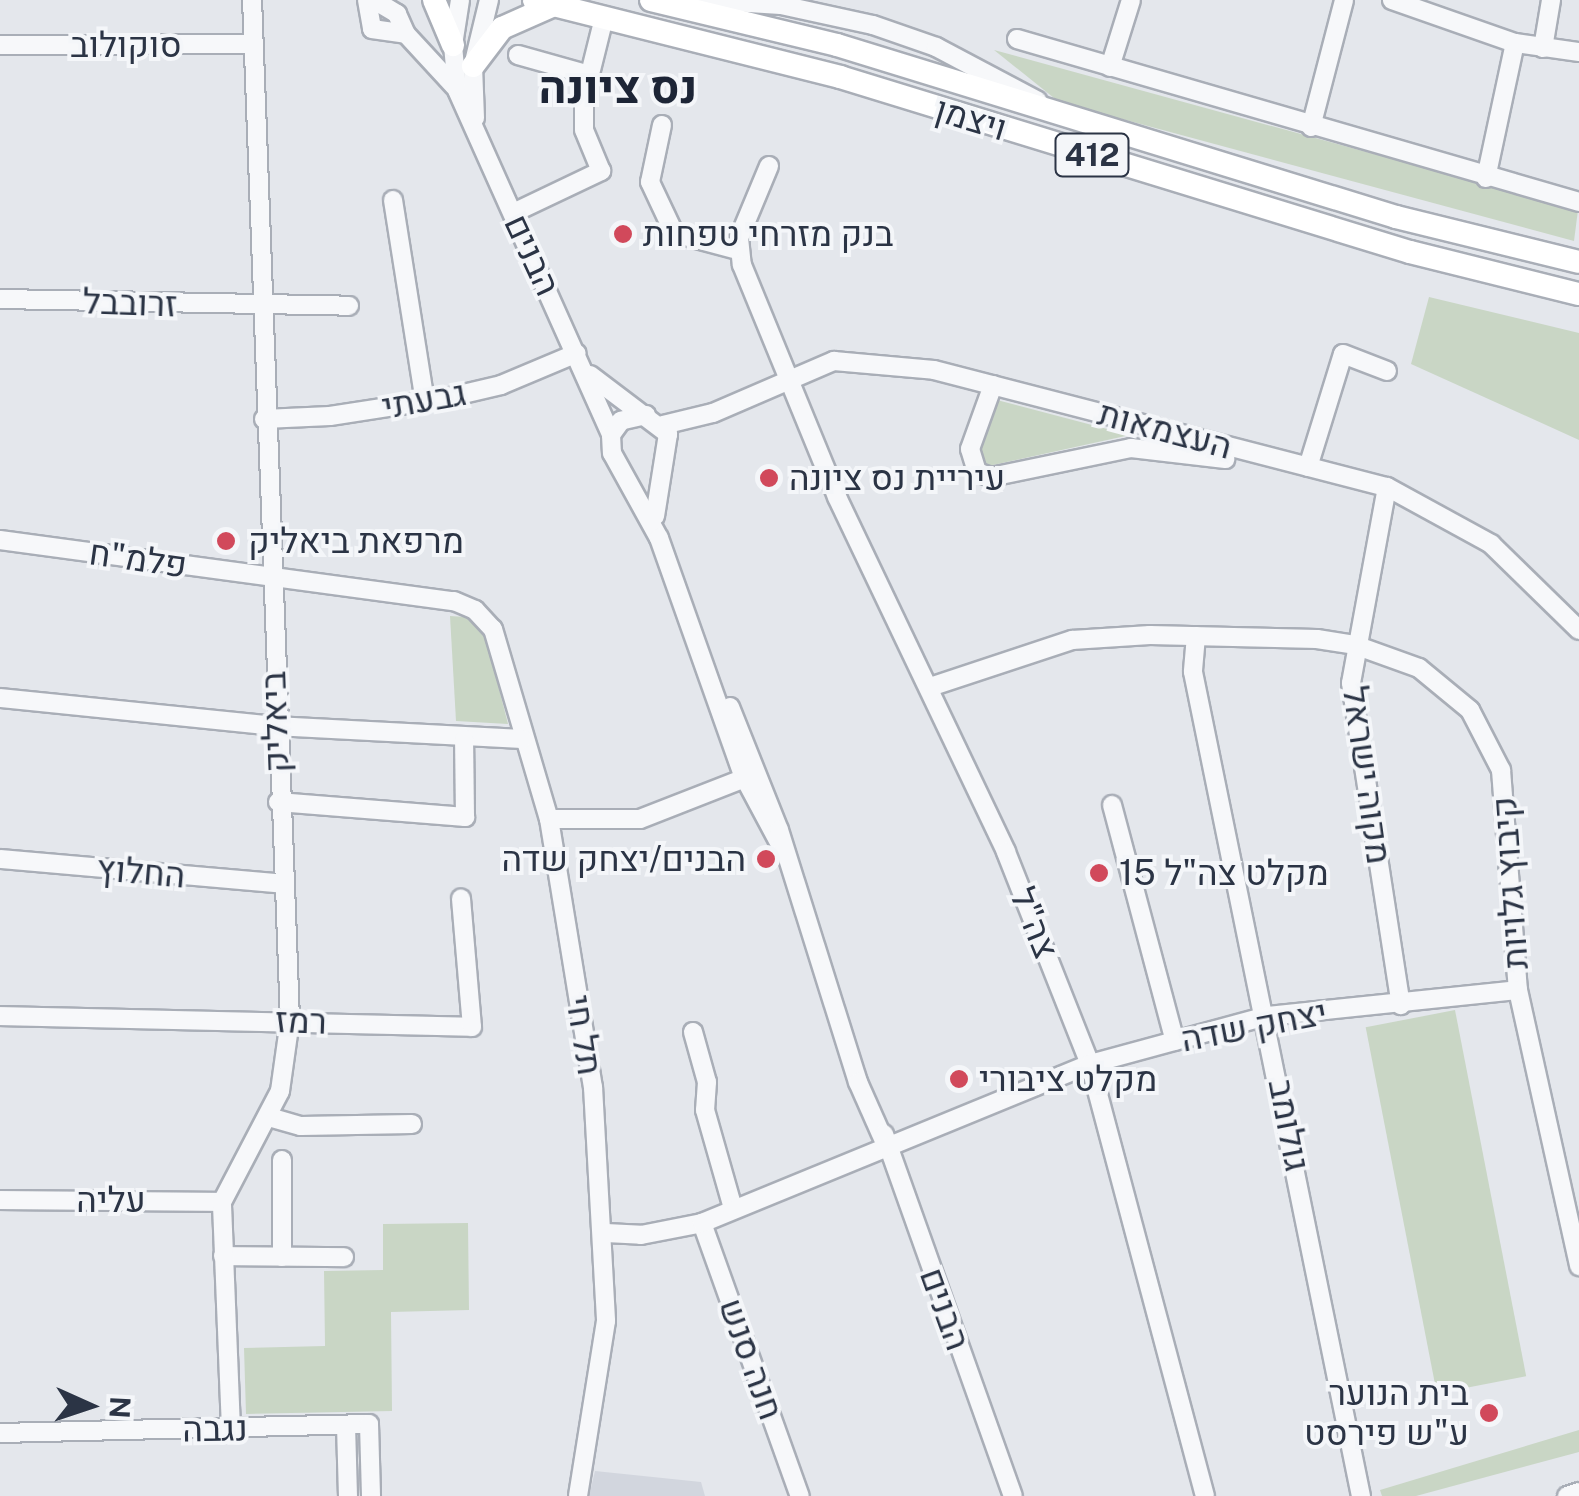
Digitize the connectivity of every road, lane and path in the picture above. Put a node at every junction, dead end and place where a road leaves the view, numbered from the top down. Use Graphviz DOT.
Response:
graph roads {
  1 [pos="252,0"];
  2 [pos="371,0"];
  3 [pos="434,0"];
  4 [pos="460,0"];
  5 [pos="489,0"];
  6 [pos="651,0"];
  7 [pos="701,0"];
  8 [pos="1131,0"];
  9 [pos="1344,0"];
  10 [pos="1551,0"];
  11 [pos="544,2"];
  12 [pos="1401,2"];
  13 [pos="773,3"];
  14 [pos="604,18"];
  15 [pos="406,34"];
  16 [pos="1017,39"];
  17 [pos="1515,42"];
  18 [pos="253,44"];
  19 [pos="453,44"];
  20 [pos="0,45"];
  21 [pos="1542,48"];
  22 [pos="1579,52"];
  23 [pos="518,55"];
  24 [pos="473,66"];
  25 [pos="1110,67"];
  26 [pos="589,76"];
  27 [pos="457,90"];
  28 [pos="1064,116"];
  29 [pos="662,125"];
  30 [pos="1311,126"];
  31 [pos="478,138"];
  32 [pos="769,166"];
  33 [pos="1486,178"];
  34 [pos="393,200"];
  35 [pos="1579,202"];
  36 [pos="513,214"];
  37 [pos="738,250"];
  38 [pos="1579,262"];
  39 [pos="1579,294"];
  40 [pos="0,299"];
  41 [pos="349,306"];
  42 [pos="261,308"];
  43 [pos="577,354"];
  44 [pos="1387,371"];
  45 [pos="585,372"];
  46 [pos="787,379"];
  47 [pos="993,385"];
  48 [pos="424,401"];
  49 [pos="264,419"];
  50 [pos="612,436"];
  51 [pos="661,436"];
  52 [pos="1226,459"];
  53 [pos="1308,467"];
  54 [pos="622,468"];
  55 [pos="1387,487"];
  56 [pos="659,538"];
  57 [pos="0,540"];
  58 [pos="271,577"];
  59 [pos="454,601"];
  60 [pos="1579,630"];
  61 [pos="1196,636"];
  62 [pos="1355,644"];
  63 [pos="713,681"];
  64 [pos="930,687"];
  65 [pos="0,698"];
  66 [pos="274,726"];
  67 [pos="464,739"];
  68 [pos="523,739"];
  69 [pos="745,778"];
  70 [pos="278,802"];
  71 [pos="1112,805"];
  72 [pos="549,819"];
  73 [pos="783,850"];
  74 [pos="0,859"];
  75 [pos="283,884"];
  76 [pos="461,898"];
  77 [pos="1518,990"];
  78 [pos="1401,1005"];
  79 [pos="0,1016"];
  80 [pos="1267,1016"];
  81 [pos="290,1020"];
  82 [pos="693,1032"];
  83 [pos="1175,1041"];
  84 [pos="1090,1064"];
  85 [pos="269,1117"];
  86 [pos="412,1124"];
  87 [pos="885,1143"];
  88 [pos="282,1160"];
  89 [pos="0,1200"];
  90 [pos="222,1202"];
  91 [pos="734,1208"];
  92 [pos="702,1223"];
  93 [pos="606,1233"];
  94 [pos="223,1256"];
  95 [pos="282,1257"];
  96 [pos="344,1257"];
  97 [pos="1579,1266"];
  98 [pos="346,1425"];
  99 [pos="230,1429"];
  100 [pos="0,1432"];
  101 [pos="1579,1492"];
  102 [pos="348,1496"];
  103 [pos="372,1496"];
  104 [pos="578,1496"];
  105 [pos="800,1496"];
  106 [pos="1012,1496"];
  107 [pos="1205,1496"];
  108 [pos="1361,1496"];
  109 [pos="1567,1496"];
  1 -- 18 [label="street, ביאליק"];
  2 -- 15 [label="street"];
  2 -- 15 [label="street"];
  3 -- 19 [label="main road"];
  4 -- 19 [label="street, הבנים"];
  5 -- 24 [label="street, הבנים"];
  6 -- 28 [label="main road, ויצמן / 412"];
  7 -- 13 [label="street"];
  8 -- 25 [label="street"];
  9 -- 30 [label="street"];
  10 -- 21 [label="street"];
  11 -- 14 [label="main road, ויצמן / 412"];
  11 -- 24 [label="main road"];
  12 -- 17 [label="street"];
  13 -- 28 [label="street"];
  14 -- 26 [label="street"];
  14 -- 39 [label="main road, ויצמן / 412"];
  15 -- 27 [label="street"];
  16 -- 25 [label="street"];
  17 -- 21 [label="street"];
  17 -- 33 [label="street"];
  18 -- 20 [label="street, סוקולוב"];
  18 -- 42 [label="street, ביאליק"];
  19 -- 27 [label="street, הבנים"];
  21 -- 22 [label="street"];
  23 -- 26 [label="street"];
  24 -- 31 [label="street, הבנים"];
  25 -- 30 [label="street"];
  26 -- 36 [label="street"];
  27 -- 31 [label="street, הבנים"];
  28 -- 38 [label="main road, ויצמן / 412"];
  29 -- 37 [label="street"];
  30 -- 33 [label="street"];
  31 -- 36 [label="street, הבנים"];
  32 -- 37 [label="street"];
  33 -- 35 [label="street"];
  34 -- 48 [label="street"];
  36 -- 43 [label="street, הבנים"];
  37 -- 46 [label="street, צה\"ל"];
  40 -- 42 [label="street, זרובבל"];
  41 -- 42 [label="street, זרובבל"];
  42 -- 49 [label="street, ביאליק"];
  43 -- 45 [label="street, הבנים"];
  43 -- 48 [label="street, גבעתי"];
  44 -- 53 [label="street"];
  45 -- 50 [label="street, הבנים"];
  45 -- 51 [label="street"];
  46 -- 47 [label="street, העצמאות"];
  46 -- 51 [label="street, העצמאות"];
  46 -- 64 [label="street, צה\"ל"];
  47 -- 52 [label="street"];
  47 -- 53 [label="street, העצמאות"];
  48 -- 49 [label="street, גבעתי"];
  49 -- 58 [label="street, ביאליק"];
  50 -- 51 [label="street, העצמאות"];
  50 -- 54 [label="street, הבנים"];
  51 -- 54 [label="street"];
  51 -- 56 [label="street, הבנים"];
  53 -- 55 [label="street, העצמאות"];
  54 -- 56 [label="street, הבנים"];
  55 -- 60 [label="street, העצמאות"];
  55 -- 62 [label="street, מקוה ישראל"];
  56 -- 63 [label="street, הבנים"];
  57 -- 58 [label="street, פלמ\"ח"];
  58 -- 59 [label="street, פלמ\"ח"];
  58 -- 66 [label="street, ביאליק"];
  59 -- 68 [label="street, תל חי"];
  61 -- 62 [label="street, קיבוץ גלויות"];
  61 -- 64 [label="street, קיבוץ גלויות"];
  61 -- 80 [label="street, גולומב"];
  62 -- 77 [label="street, קיבוץ גלויות"];
  62 -- 78 [label="street, מקוה ישראל"];
  63 -- 69 [label="street, הבנים"];
  63 -- 73 [label="street, הבנים"];
  64 -- 84 [label="street, צה\"ל"];
  65 -- 66 [label="street"];
  66 -- 67 [label="street"];
  66 -- 70 [label="street, ביאליק"];
  67 -- 68 [label="street"];
  67 -- 70 [label="street"];
  68 -- 72 [label="street, תל חי"];
  69 -- 72 [label="street"];
  69 -- 73 [label="street, הבנים"];
  70 -- 75 [label="street, ביאליק"];
  71 -- 83 [label="street"];
  72 -- 93 [label="street, תל חי"];
  73 -- 87 [label="street, הבנים"];
  74 -- 75 [label="street, החלוץ"];
  75 -- 81 [label="street, ביאליק"];
  76 -- 81 [label="street, רמז"];
  77 -- 78 [label="street, יצחק שדה"];
  77 -- 97 [label="street, קיבוץ גלויות"];
  78 -- 80 [label="street, יצחק שדה"];
  79 -- 81 [label="street, רמז"];
  80 -- 83 [label="street, יצחק שדה"];
  80 -- 108 [label="street, גולומב"];
  81 -- 85 [label="street, ביאליק"];
  82 -- 91 [label="street"];
  83 -- 84 [label="street, יצחק שדה"];
  84 -- 87 [label="street, יצחק שדה"];
  84 -- 107 [label="street, צה\"ל"];
  85 -- 86 [label="street"];
  85 -- 90 [label="street, ביאליק"];
  87 -- 91 [label="street, יצחק שדה"];
  87 -- 106 [label="street, הבנים"];
  88 -- 95 [label="street"];
  89 -- 90 [label="street, עליה"];
  90 -- 94 [label="street"];
  91 -- 92 [label="street, יצחק שדה"];
  92 -- 93 [label="street, יצחק שדה"];
  92 -- 105 [label="street, חנה סנש"];
  93 -- 104 [label="street, תל חי"];
  94 -- 95 [label="street"];
  94 -- 99 [label="street"];
  95 -- 96 [label="street"];
  98 -- 99 [label="street, נגבה"];
  98 -- 102 [label="street"];
  98 -- 103 [label="street, נגבה"];
  99 -- 100 [label="street, נגבה"];
  101 -- 109 [label="street"];
}
